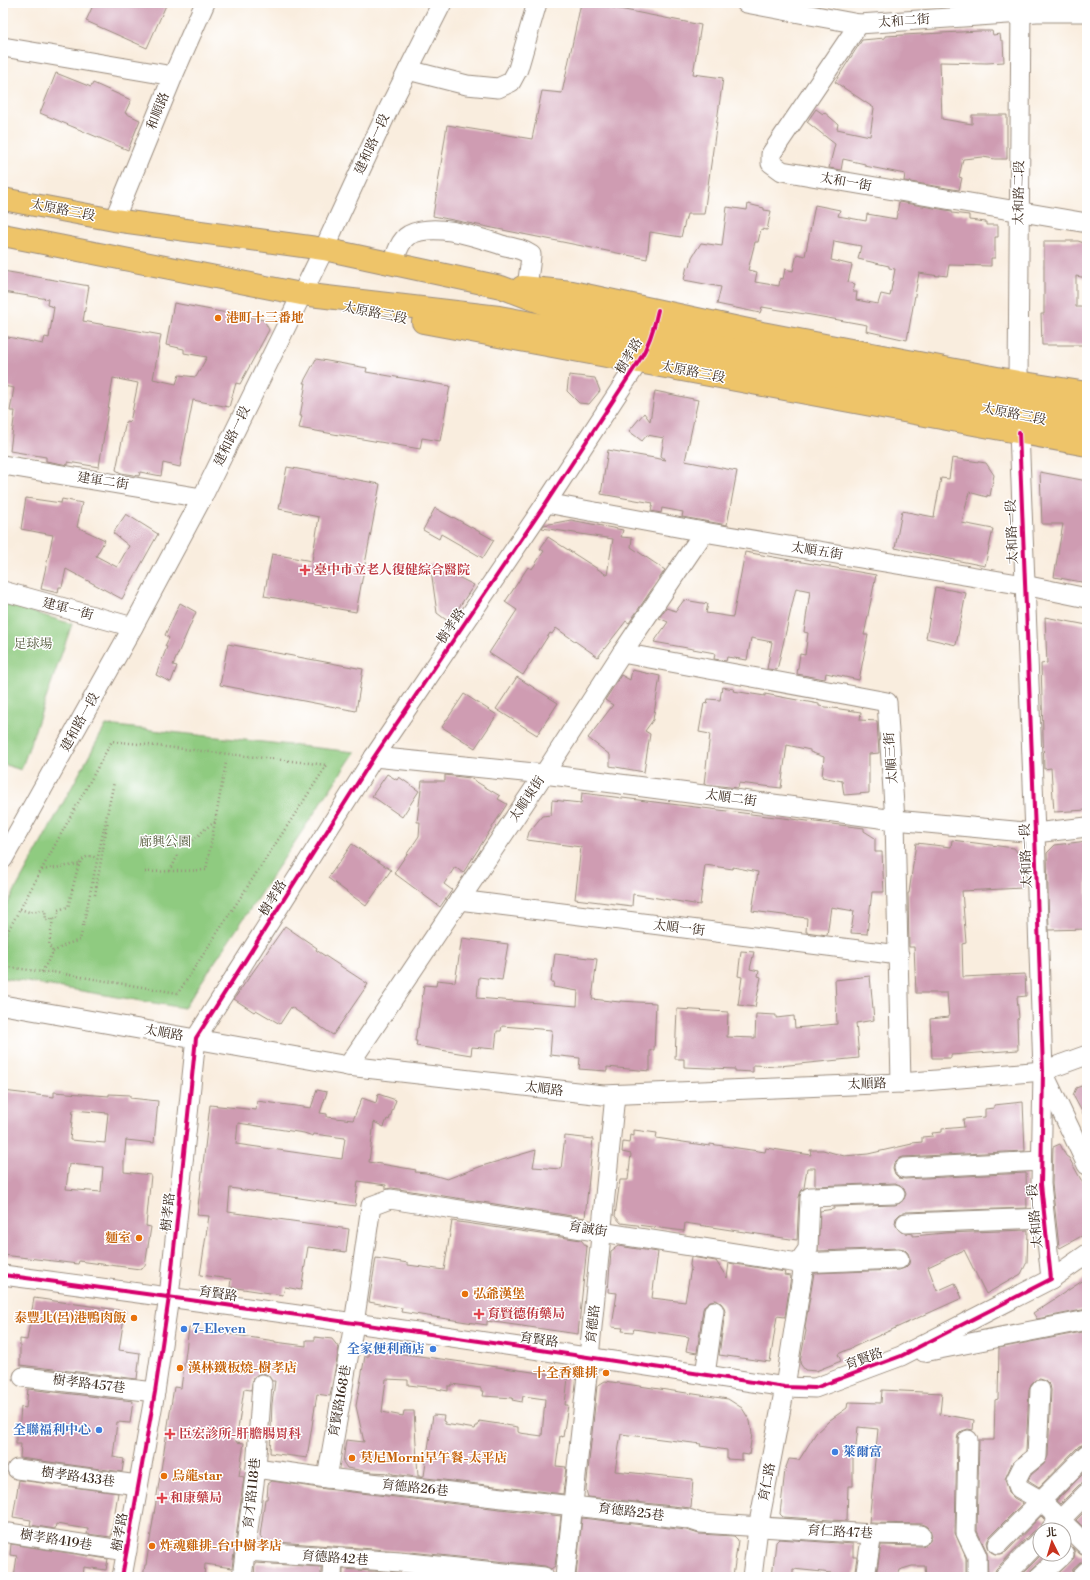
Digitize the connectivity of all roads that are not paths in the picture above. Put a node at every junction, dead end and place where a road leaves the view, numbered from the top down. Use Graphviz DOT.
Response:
graph roads {
  1 [pos="205,3"];
  2 [pos="442,3"];
  3 [pos="537,3"];
  4 [pos="746,3"];
  5 [pos="1021,8"];
  6 [pos="1087,12"];
  7 [pos="860,24"];
  8 [pos="3,47"];
  9 [pos="408,70"];
  10 [pos="173,76"];
  11 [pos="3,199"];
  12 [pos="1019,212"];
  13 [pos="114,220"];
  14 [pos="1087,223"];
  15 [pos="3,235"];
  16 [pos="324,249"];
  17 [pos="393,264"];
  18 [pos="501,287"];
  19 [pos="527,287"];
  20 [pos="301,294"];
  21 [pos="650,336"];
  22 [pos="1018,382"];
  23 [pos="1087,393"];
  24 [pos="1087,412"];
  25 [pos="1087,428"];
  26 [pos="1019,432"];
  27 [pos="1087,445"];
  28 [pos="3,465"];
  29 [pos="202,498"];
  30 [pos="546,503"];
  31 [pos="704,532"];
  32 [pos="1024,585"];
  33 [pos="3,591"];
  34 [pos="1087,598"];
  35 [pos="133,627"];
  36 [pos="622,653"];
  37 [pos="374,757"];
  38 [pos="544,774"];
  39 [pos="895,820"];
  40 [pos="1087,827"];
  41 [pos="1035,833"];
  42 [pos="3,859"];
  43 [pos="459,900"];
  44 [pos="899,955"];
  45 [pos="3,1005"];
  46 [pos="196,1038"];
  47 [pos="1087,1055"];
  48 [pos="348,1066"];
  49 [pos="1043,1071"];
  50 [pos="901,1083"];
  51 [pos="615,1095"];
  52 [pos="1041,1161"];
  53 [pos="1087,1164"];
  54 [pos="904,1168"];
  55 [pos="895,1194"];
  56 [pos="1044,1218"];
  57 [pos="906,1223"];
  58 [pos="602,1231"];
  59 [pos="1087,1254"];
  60 [pos="899,1259"];
  61 [pos="798,1263"];
  62 [pos="3,1275"];
  63 [pos="1051,1279"];
  64 [pos="169,1297"];
  65 [pos="714,1311"];
  66 [pos="1087,1320"];
  67 [pos="354,1324"];
  68 [pos="901,1356"];
  69 [pos="589,1357"];
  70 [pos="705,1375"];
  71 [pos="23,1377"];
  72 [pos="262,1384"];
  73 [pos="785,1387"];
  74 [pos="1040,1390"];
  75 [pos="154,1392"];
  76 [pos="968,1440"];
  77 [pos="1087,1454"];
  78 [pos="256,1468"];
  79 [pos="17,1469"];
  80 [pos="326,1478"];
  81 [pos="138,1485"];
  82 [pos="1087,1493"];
  83 [pos="1040,1500"];
  84 [pos="574,1506"];
  85 [pos="1053,1522"];
  86 [pos="1058,1522"];
  87 [pos="758,1528"];
  88 [pos="9,1533"];
  89 [pos="1072,1533"];
  90 [pos="872,1534"];
  91 [pos="921,1535"];
  92 [pos="1085,1539"];
  93 [pos="998,1544"];
  94 [pos="1032,1548"];
  95 [pos="1072,1548"];
  96 [pos="127,1551"];
  97 [pos="246,1551"];
  98 [pos="334,1558"];
  99 [pos="1055,1562"];
  100 [pos="405,1570"];
  101 [pos="1087,1571"];
  102 [pos="122,1577"];
  103 [pos="242,1577"];
  104 [pos="332,1577"];
  105 [pos="544,1577"];
  106 [pos="565,1577"];
  107 [pos="752,1577"];
  108 [pos="865,1577"];
  109 [pos="977,1577"];
  110 [pos="1004,1577"];
  111 [pos="1039,1577"];
  112 [pos="1081,1577"];
  1 -- 10 [label="street, 和順路"];
  2 -- 9 [label="street, 建和路一段"];
  3 -- 9 [label="street"];
  4 -- 7 [label="street, 太和二街"];
  5 -- 6 [label="street, 太和二街"];
  5 -- 7 [label="street, 太和二街"];
  5 -- 12 [label="street, 太和路二段"];
  7 -- 12 [label="street, 太和一街"];
  8 -- 10 [label="street"];
  9 -- 16 [label="street, 建和路一段"];
  10 -- 13 [label="street, 和順路"];
  11 -- 13 [label="main road, 太原路三段"];
  12 -- 14 [label="street, 太和一街"];
  12 -- 22 [label="street, 太和路二段"];
  13 -- 16 [label="main road, 太原路三段"];
  15 -- 20 [label="main road, 太原路三段"];
  16 -- 17 [label="main road, 太原路三段"];
  16 -- 20 [label="street, 建和路一段"];
  17 -- 18 [label="main road, 太原路三段"];
  17 -- 19 [label="street"];
  18 -- 19 [label="main road, 太原路三段"];
  18 -- 21 [label="main road, 太原路三段"];
  19 -- 21 [label="main road, 太原路三段"];
  20 -- 21 [label="main road, 太原路三段"];
  20 -- 29 [label="street, 建和路一段"];
  21 -- 22 [label="main road, 太原路三段"];
  21 -- 24 [label="main road, 太原路三段"];
  21 -- 25 [label="main road, 太原路三段"];
  21 -- 26 [label="main road, 太原路三段"];
  21 -- 30 [label="street, 樹孝路"];
  22 -- 23 [label="main road, 太原路三段"];
  26 -- 27 [label="main road, 太原路三段"];
  26 -- 32 [label="street, 太和路一段"];
  28 -- 29 [label="street, 建軍二街"];
  29 -- 35 [label="street, 建和路一段"];
  30 -- 31 [label="street, 太順五街"];
  30 -- 37 [label="street, 樹孝路"];
  31 -- 32 [label="street, 太順五街"];
  31 -- 36 [label="street, 太順東街"];
  32 -- 34 [label="street, 太順五街"];
  32 -- 41 [label="street, 太和路一段"];
  33 -- 35 [label="street, 建軍一街"];
  35 -- 42 [label="street, 建和路一段"];
  36 -- 38 [label="street, 太順東街"];
  36 -- 39 [label="street, 太順三街"];
  37 -- 38 [label="street, 太順二街"];
  37 -- 46 [label="street, 樹孝路"];
  38 -- 39 [label="street, 太順二街"];
  38 -- 43 [label="street, 太順東街"];
  39 -- 41 [label="street, 太順二街"];
  39 -- 44 [label="street, 太順三街"];
  40 -- 41 [label="street, 太順二街"];
  41 -- 49 [label="street, 太和路一段"];
  43 -- 44 [label="street, 太順一街"];
  43 -- 48 [label="street, 太順東街"];
  44 -- 50 [label="street, 太順三街"];
  45 -- 46 [label="street, 太順路"];
  46 -- 48 [label="street, 太順路"];
  46 -- 64 [label="street, 樹孝路"];
  47 -- 49 [label="street, 太順路"];
  48 -- 51 [label="street, 太順路"];
  49 -- 50 [label="street, 太順路"];
  49 -- 52 [label="street, 太和路一段"];
  49 -- 53 [label="street, 太和路一段"];
  50 -- 51 [label="street, 太順路"];
  51 -- 58 [label="street, 育德路"];
  52 -- 54 [label="street"];
  52 -- 56 [label="street, 太和路一段"];
  55 -- 61 [label="street"];
  56 -- 57 [label="street"];
  56 -- 63 [label="street, 太和路一段"];
  58 -- 61 [label="street, 育誠街"];
  58 -- 67 [label="street, 育誠街"];
  58 -- 69 [label="street, 育德路"];
  59 -- 63 [label="street, 育賢路"];
  60 -- 61 [label="street, 育誠街"];
  61 -- 73 [label="street"];
  62 -- 64 [label="street, 育賢路"];
  63 -- 68 [label="street, 育賢路"];
  64 -- 67 [label="street, 育賢路"];
  64 -- 75 [label="street, 樹孝路"];
  65 -- 70 [label="street"];
  66 -- 68 [label="street"];
  67 -- 69 [label="street, 育賢路"];
  67 -- 80 [label="street, 育賢路168巷"];
  68 -- 73 [label="street, 育賢路"];
  69 -- 70 [label="street, 育賢路"];
  69 -- 84 [label="street, 育德路"];
  70 -- 73 [label="street, 育賢路"];
  71 -- 75 [label="street, 樹孝路457巷"];
  72 -- 78 [label="street, 育才路118巷"];
  73 -- 87 [label="street, 育仁路"];
  74 -- 83 [label="street"];
  75 -- 81 [label="street, 樹孝路"];
  76 -- 109 [label="street"];
  77 -- 83 [label="street"];
  78 -- 80 [label="street, 育德路26巷"];
  78 -- 97 [label="street, 育才路118巷"];
  79 -- 81 [label="street, 樹孝路433巷"];
  80 -- 84 [label="street, 育德路26巷"];
  81 -- 96 [label="street, 樹孝路"];
  82 -- 86 [label="street"];
  83 -- 85 [label="street"];
  83 -- 93 [label="street"];
  84 -- 87 [label="street, 育德路25巷"];
  84 -- 106 [label="street, 育德路"];
  87 -- 90 [label="street, 育仁路47巷"];
  87 -- 107 [label="street, 育仁路"];
  88 -- 96 [label="street, 樹孝路419巷"];
  89 -- 92 [label="street"];
  90 -- 91 [label="street, 育仁路47巷"];
  90 -- 108 [label="street"];
  92 -- 95 [label="street"];
  94 -- 110 [label="street"];
  96 -- 102 [label="street, 樹孝路"];
  97 -- 98 [label="street, 育德路42巷"];
  97 -- 103 [label="street, 育才路118巷"];
  98 -- 100 [label="street, 育德路42巷"];
  98 -- 104 [label="street"];
  99 -- 111 [label="street"];
  100 -- 105 [label="street, 育德路42巷"];
  101 -- 112 [label="street"];
}
